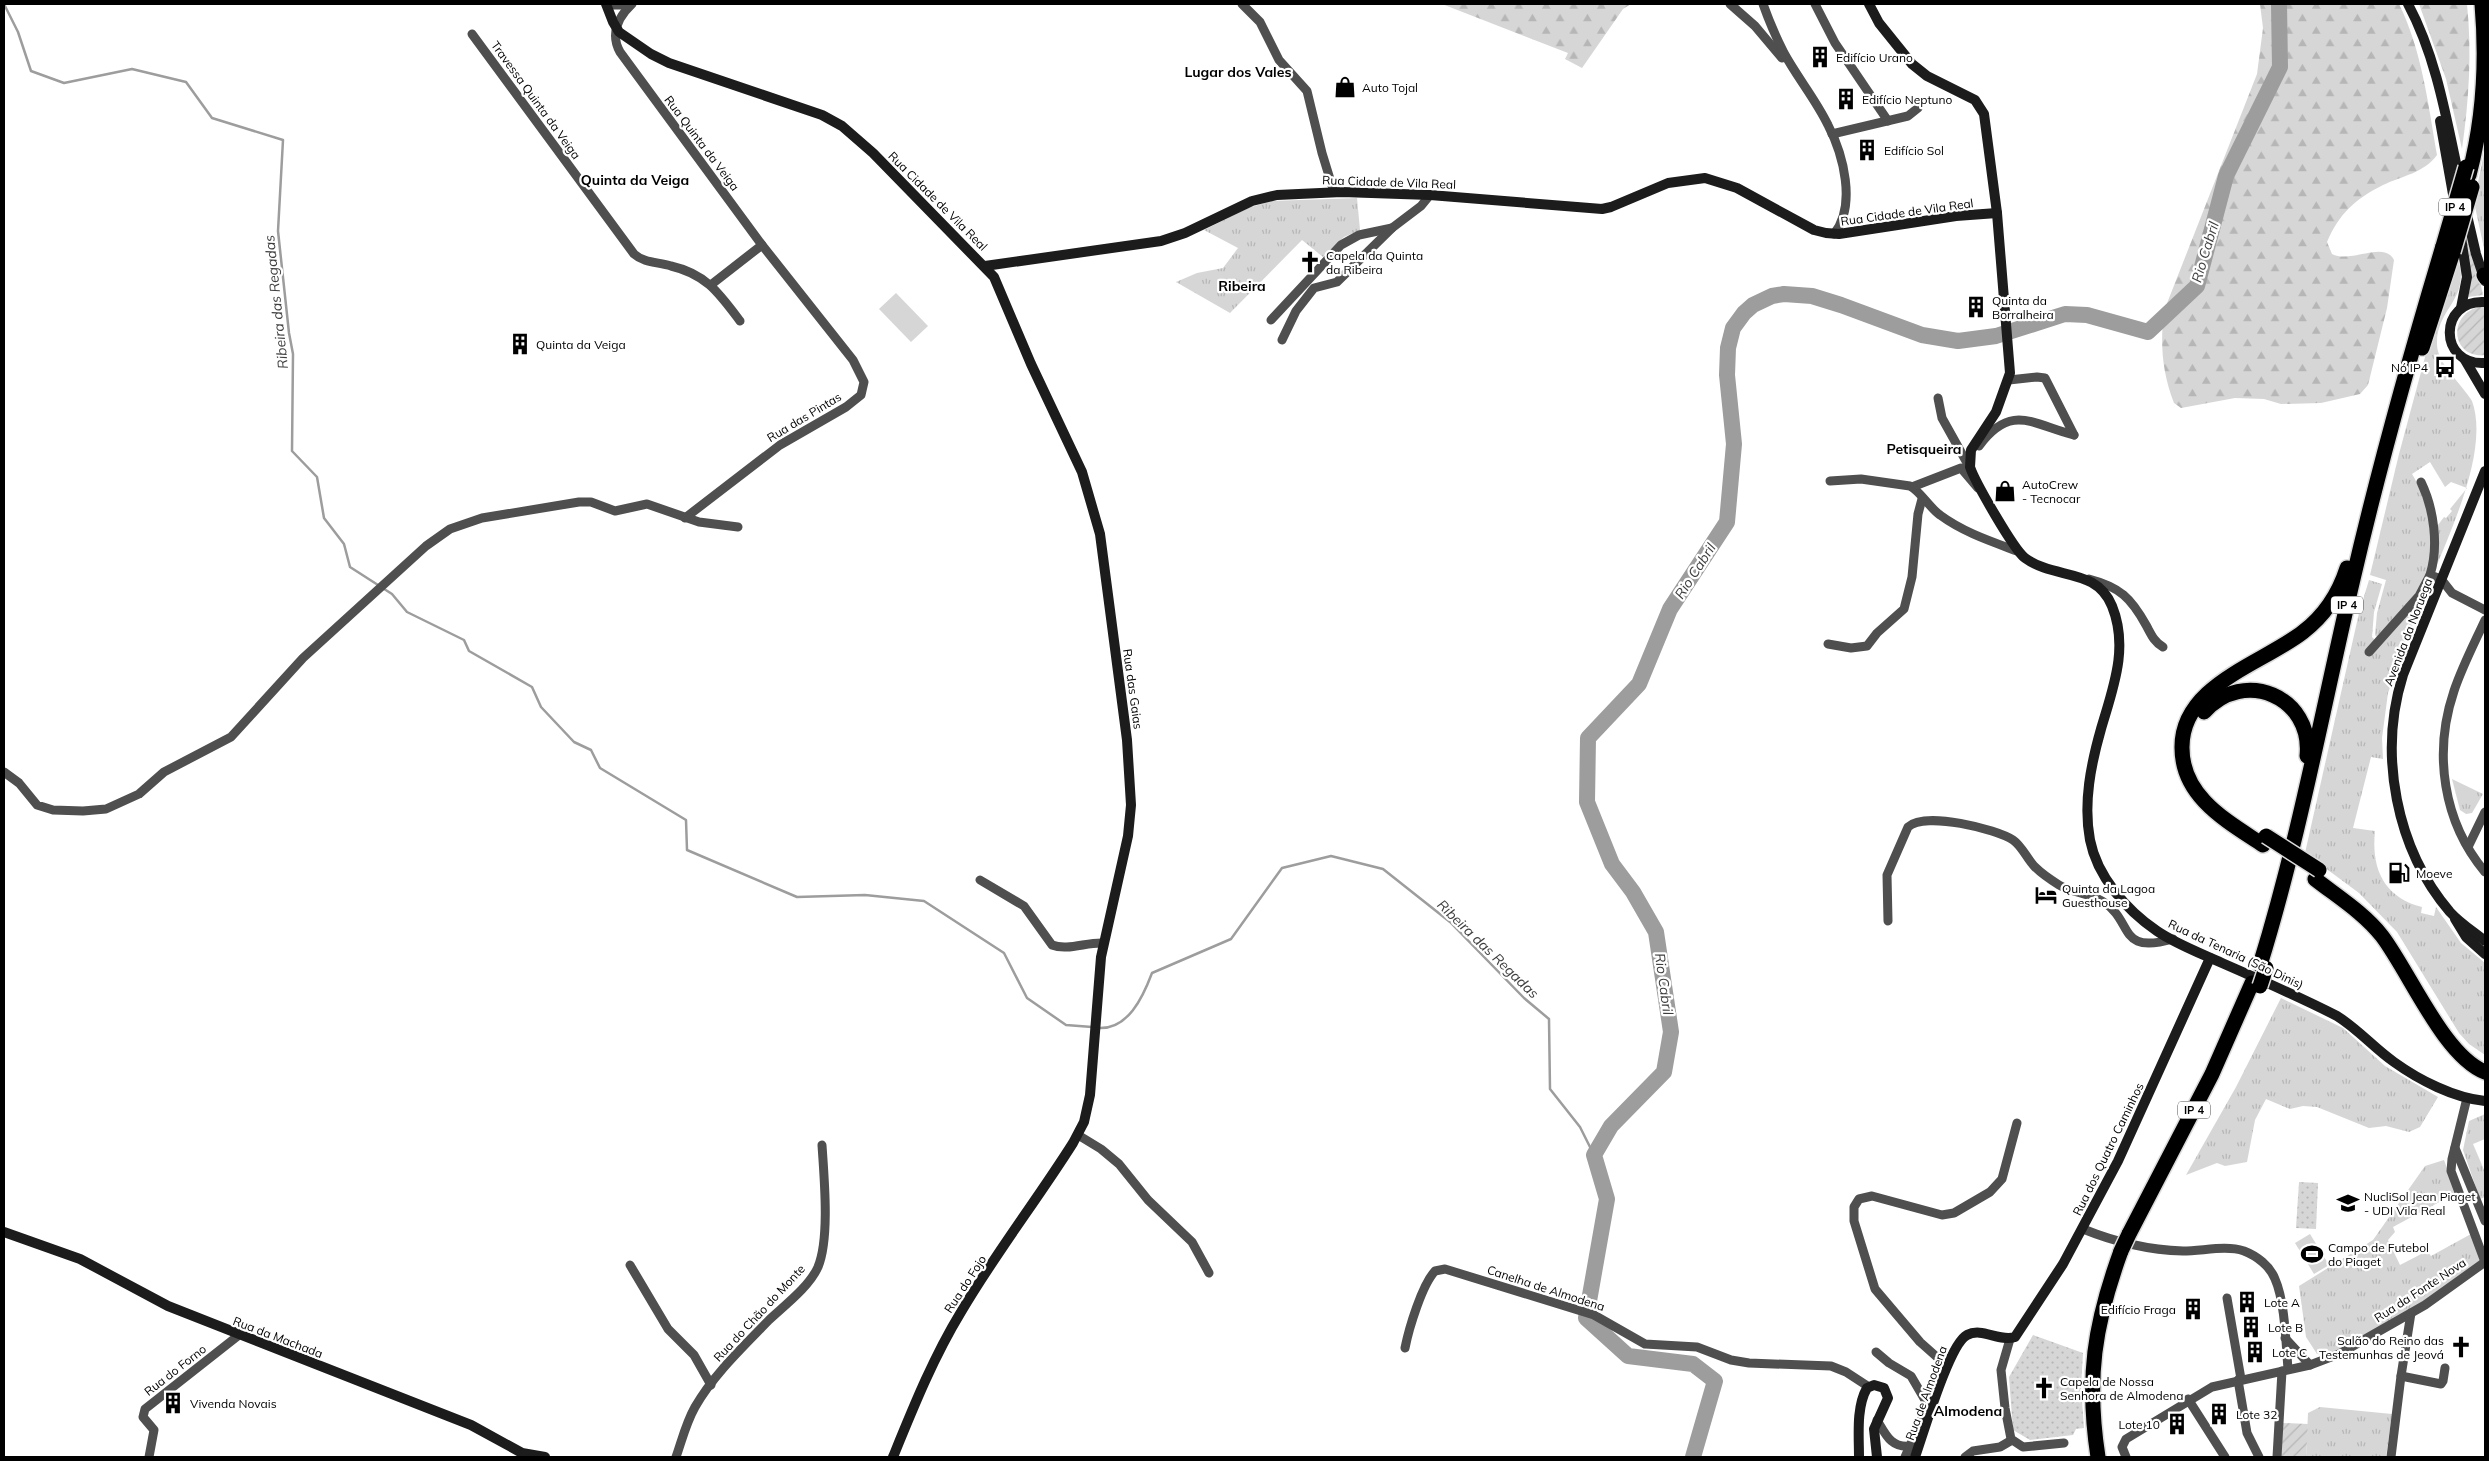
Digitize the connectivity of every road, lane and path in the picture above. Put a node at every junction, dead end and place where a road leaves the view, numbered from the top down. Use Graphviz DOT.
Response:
graph roads {
  1 [pos="631,4"];
  2 [pos="1242,4"];
  3 [pos="1730,4"];
  4 [pos="1763,4"];
  5 [pos="1815,4"];
  6 [pos="1869,4"];
  7 [pos="2408,4"];
  8 [pos="2474,4"];
  9 [pos="2482,4"];
  10 [pos="606,5"];
  11 [pos="616,27"];
  12 [pos="472,34"];
  13 [pos="626,38"];
  14 [pos="622,56"];
  15 [pos="2432,65"];
  16 [pos="1795,73"];
  17 [pos="1918,108"];
  18 [pos="1888,121"];
  19 [pos="1832,134"];
  20 [pos="2485,137"];
  21 [pos="2469,176"];
  22 [pos="1334,192"];
  23 [pos="1430,195"];
  24 [pos="1997,213"];
  25 [pos="1392,228"];
  26 [pos="1834,234"];
  27 [pos="762,245"];
  28 [pos="985,266"];
  29 [pos="2485,278"];
  30 [pos="712,284"];
  31 [pos="2485,302"];
  32 [pos="2461,308"];
  33 [pos="1271,320"];
  34 [pos="740,321"];
  35 [pos="1282,340"];
  36 [pos="2464,359"];
  37 [pos="2485,363"];
  38 [pos="2009,374"];
  39 [pos="2404,387"];
  40 [pos="2485,394"];
  41 [pos="1938,398"];
  42 [pos="1971,470"];
  43 [pos="2485,471"];
  44 [pos="1830,482"];
  45 [pos="2421,482"];
  46 [pos="1912,488"];
  47 [pos="1982,491"];
  48 [pos="1922,499"];
  49 [pos="685,518"];
  50 [pos="738,527"];
  51 [pos="2017,551"];
  52 [pos="2430,575"];
  53 [pos="2089,579"];
  54 [pos="2441,579"];
  55 [pos="2485,610"];
  56 [pos="2485,620"];
  57 [pos="1828,644"];
  58 [pos="2163,647"];
  59 [pos="2369,652"];
  60 [pos="4,772"];
  61 [pos="2485,812"];
  62 [pos="2265,841"];
  63 [pos="2468,848"];
  64 [pos="2485,872"];
  65 [pos="2317,875"];
  66 [pos="980,880"];
  67 [pos="2278,903"];
  68 [pos="2454,916"];
  69 [pos="1888,922"];
  70 [pos="2173,939"];
  71 [pos="2485,941"];
  72 [pos="1103,943"];
  73 [pos="2485,954"];
  74 [pos="2210,958"];
  75 [pos="2263,967"];
  76 [pos="2485,1060"];
  77 [pos="2485,1072"];
  78 [pos="2467,1098"];
  79 [pos="2485,1101"];
  80 [pos="2017,1123"];
  81 [pos="1078,1135"];
  82 [pos="822,1145"];
  83 [pos="2455,1148"];
  84 [pos="2485,1221"];
  85 [pos="2083,1229"];
  86 [pos="4,1232"];
  87 [pos="2125,1251"];
  88 [pos="2485,1262"];
  89 [pos="630,1265"];
  90 [pos="1209,1273"];
  91 [pos="2227,1298"];
  92 [pos="2411,1314"];
  93 [pos="239,1335"];
  94 [pos="2010,1338"];
  95 [pos="2285,1338"];
  96 [pos="1405,1348"];
  97 [pos="1876,1352"];
  98 [pos="2313,1364"];
  99 [pos="1947,1366"];
  100 [pos="2445,1368"];
  101 [pos="2285,1370"];
  102 [pos="2401,1376"];
  103 [pos="2239,1379"];
  104 [pos="711,1385"];
  105 [pos="1869,1387"];
  106 [pos="2188,1400"];
  107 [pos="1930,1408"];
  108 [pos="1877,1420"];
  109 [pos="2012,1440"];
  110 [pos="2064,1443"];
  111 [pos="1910,1446"];
  112 [pos="149,1457"];
  113 [pos="545,1457"];
  114 [pos="676,1457"];
  115 [pos="893,1457"];
  116 [pos="1859,1457"];
  117 [pos="1877,1457"];
  118 [pos="1905,1457"];
  119 [pos="1915,1457"];
  120 [pos="1965,1457"];
  121 [pos="2098,1457"];
  122 [pos="2103,1457"];
  123 [pos="2126,1457"];
  124 [pos="2225,1457"];
  125 [pos="2259,1457"];
  126 [pos="2277,1457"];
  127 [pos="2391,1457"];
  1 -- 10 [label="street"];
  1 -- 11 [label="street"];
  2 -- 22 [label="street"];
  3 -- 16 [label="street"];
  4 -- 16 [label="street"];
  5 -- 18 [label="street"];
  6 -- 24 [label="street"];
  7 -- 15 [label="street"];
  8 -- 21 [label="highway, IP 4"];
  9 -- 21 [label="highway, IP 4"];
  10 -- 11 [label="street"];
  11 -- 13 [label="street, Rua Cidade de Vila Real"];
  11 -- 14 [label="street"];
  12 -- 30 [label="street, Travessa Quinta da Veiga"];
  13 -- 14 [label="street"];
  13 -- 28 [label="street, Rua Cidade de Vila Real"];
  14 -- 27 [label="street, Rua Quinta da Veiga"];
  15 -- 29 [label="street"];
  15 -- 32 [label="street"];
  16 -- 19 [label="street"];
  17 -- 18 [label="street"];
  18 -- 19 [label="street"];
  19 -- 26 [label="street"];
  20 -- 21 [label="highway"];
  21 -- 39 [label="highway, IP 4"];
  22 -- 23 [label="street, Rua Cidade de Vila Real"];
  22 -- 28 [label="street, Rua Cidade de Vila Real"];
  23 -- 25 [label="street"];
  23 -- 26 [label="street, Rua Cidade de Vila Real"];
  24 -- 26 [label="street, Rua Cidade de Vila Real"];
  24 -- 38 [label="street"];
  25 -- 33 [label="street"];
  25 -- 35 [label="street"];
  27 -- 30 [label="street"];
  27 -- 49 [label="street, Rua das Pintas"];
  28 -- 72 [label="street, Rua das Gaias"];
  30 -- 34 [label="street"];
  31 -- 32 [label="street"];
  32 -- 36 [label="street"];
  36 -- 37 [label="street"];
  36 -- 40 [label="street"];
  38 -- 42 [label="street"];
  38 -- 42 [label="street"];
  39 -- 62 [label="highway"];
  39 -- 67 [label="highway, IP 4"];
  39 -- 75 [label="highway, IP 4"];
  41 -- 42 [label="street"];
  42 -- 47 [label="street"];
  43 -- 54 [label="street, Avenida da Noruega"];
  44 -- 46 [label="street"];
  45 -- 52 [label="street"];
  46 -- 47 [label="street"];
  46 -- 48 [label="street"];
  47 -- 51 [label="street"];
  48 -- 51 [label="street"];
  48 -- 57 [label="street"];
  49 -- 50 [label="street"];
  49 -- 60 [label="street"];
  51 -- 53 [label="street"];
  52 -- 54 [label="street"];
  52 -- 59 [label="street"];
  53 -- 58 [label="street"];
  53 -- 70 [label="street, Rua da Tenaria (São Dinis)"];
  54 -- 55 [label="street"];
  54 -- 68 [label="street, Avenida da Noruega"];
  56 -- 63 [label="street"];
  61 -- 63 [label="street"];
  62 -- 65 [label="highway"];
  62 -- 67 [label="highway"];
  63 -- 64 [label="street"];
  65 -- 76 [label="highway"];
  65 -- 77 [label="highway"];
  66 -- 72 [label="street"];
  67 -- 75 [label="highway, IP 4"];
  68 -- 71 [label="street"];
  68 -- 73 [label="street"];
  69 -- 70 [label="street"];
  70 -- 74 [label="street, Rua da Tenaria (São Dinis)"];
  72 -- 81 [label="street, Rua das Gaias"];
  74 -- 78 [label="street, Rua da Tenaria (São Dinis)"];
  74 -- 85 [label="street, Rua dos Quatro Caminhos"];
  75 -- 87 [label="highway, IP 4, bridge"];
  78 -- 79 [label="street, Rua da Tenaria (São Dinis)"];
  78 -- 83 [label="street"];
  80 -- 99 [label="street"];
  81 -- 90 [label="street"];
  81 -- 115 [label="street, Rua do Fojo"];
  82 -- 104 [label="street, Rua do Chão do Monte"];
  83 -- 84 [label="street"];
  83 -- 88 [label="street"];
  85 -- 94 [label="street, Rua dos Quatro Caminhos"];
  85 -- 95 [label="street"];
  86 -- 93 [label="street, Rua da Machada"];
  87 -- 121 [label="highway, IP 4"];
  87 -- 122 [label="highway, IP 4"];
  88 -- 92 [label="street, Rua da Fonte Nova"];
  89 -- 104 [label="street"];
  91 -- 103 [label="street"];
  92 -- 98 [label="street, Rua da Fonte Nova"];
  92 -- 102 [label="street"];
  93 -- 112 [label="street, Rua do Forno"];
  93 -- 113 [label="street, Rua da Machada"];
  94 -- 99 [label="street, Rua de Almodena"];
  94 -- 109 [label="street"];
  95 -- 98 [label="street"];
  95 -- 101 [label="street"];
  96 -- 105 [label="street, Canelha de Almodena"];
  97 -- 107 [label="street"];
  98 -- 101 [label="street, Rua da Fonte Nova"];
  99 -- 107 [label="street, Rua de Almodena"];
  100 -- 102 [label="street"];
  101 -- 103 [label="street, Rua da Fonte Nova"];
  101 -- 126 [label="street"];
  102 -- 127 [label="street"];
  103 -- 106 [label="street, Rua da Fonte Nova"];
  103 -- 125 [label="street"];
  104 -- 114 [label="street, Rua do Chão do Monte"];
  105 -- 108 [label="street"];
  105 -- 116 [label="street"];
  106 -- 123 [label="street, Rua da Fonte Nova"];
  106 -- 124 [label="street"];
  107 -- 111 [label="street"];
  107 -- 119 [label="street, Rua de Almodena"];
  108 -- 111 [label="street"];
  108 -- 117 [label="street"];
  109 -- 110 [label="street"];
  109 -- 120 [label="street"];
  111 -- 118 [label="street"];
}
